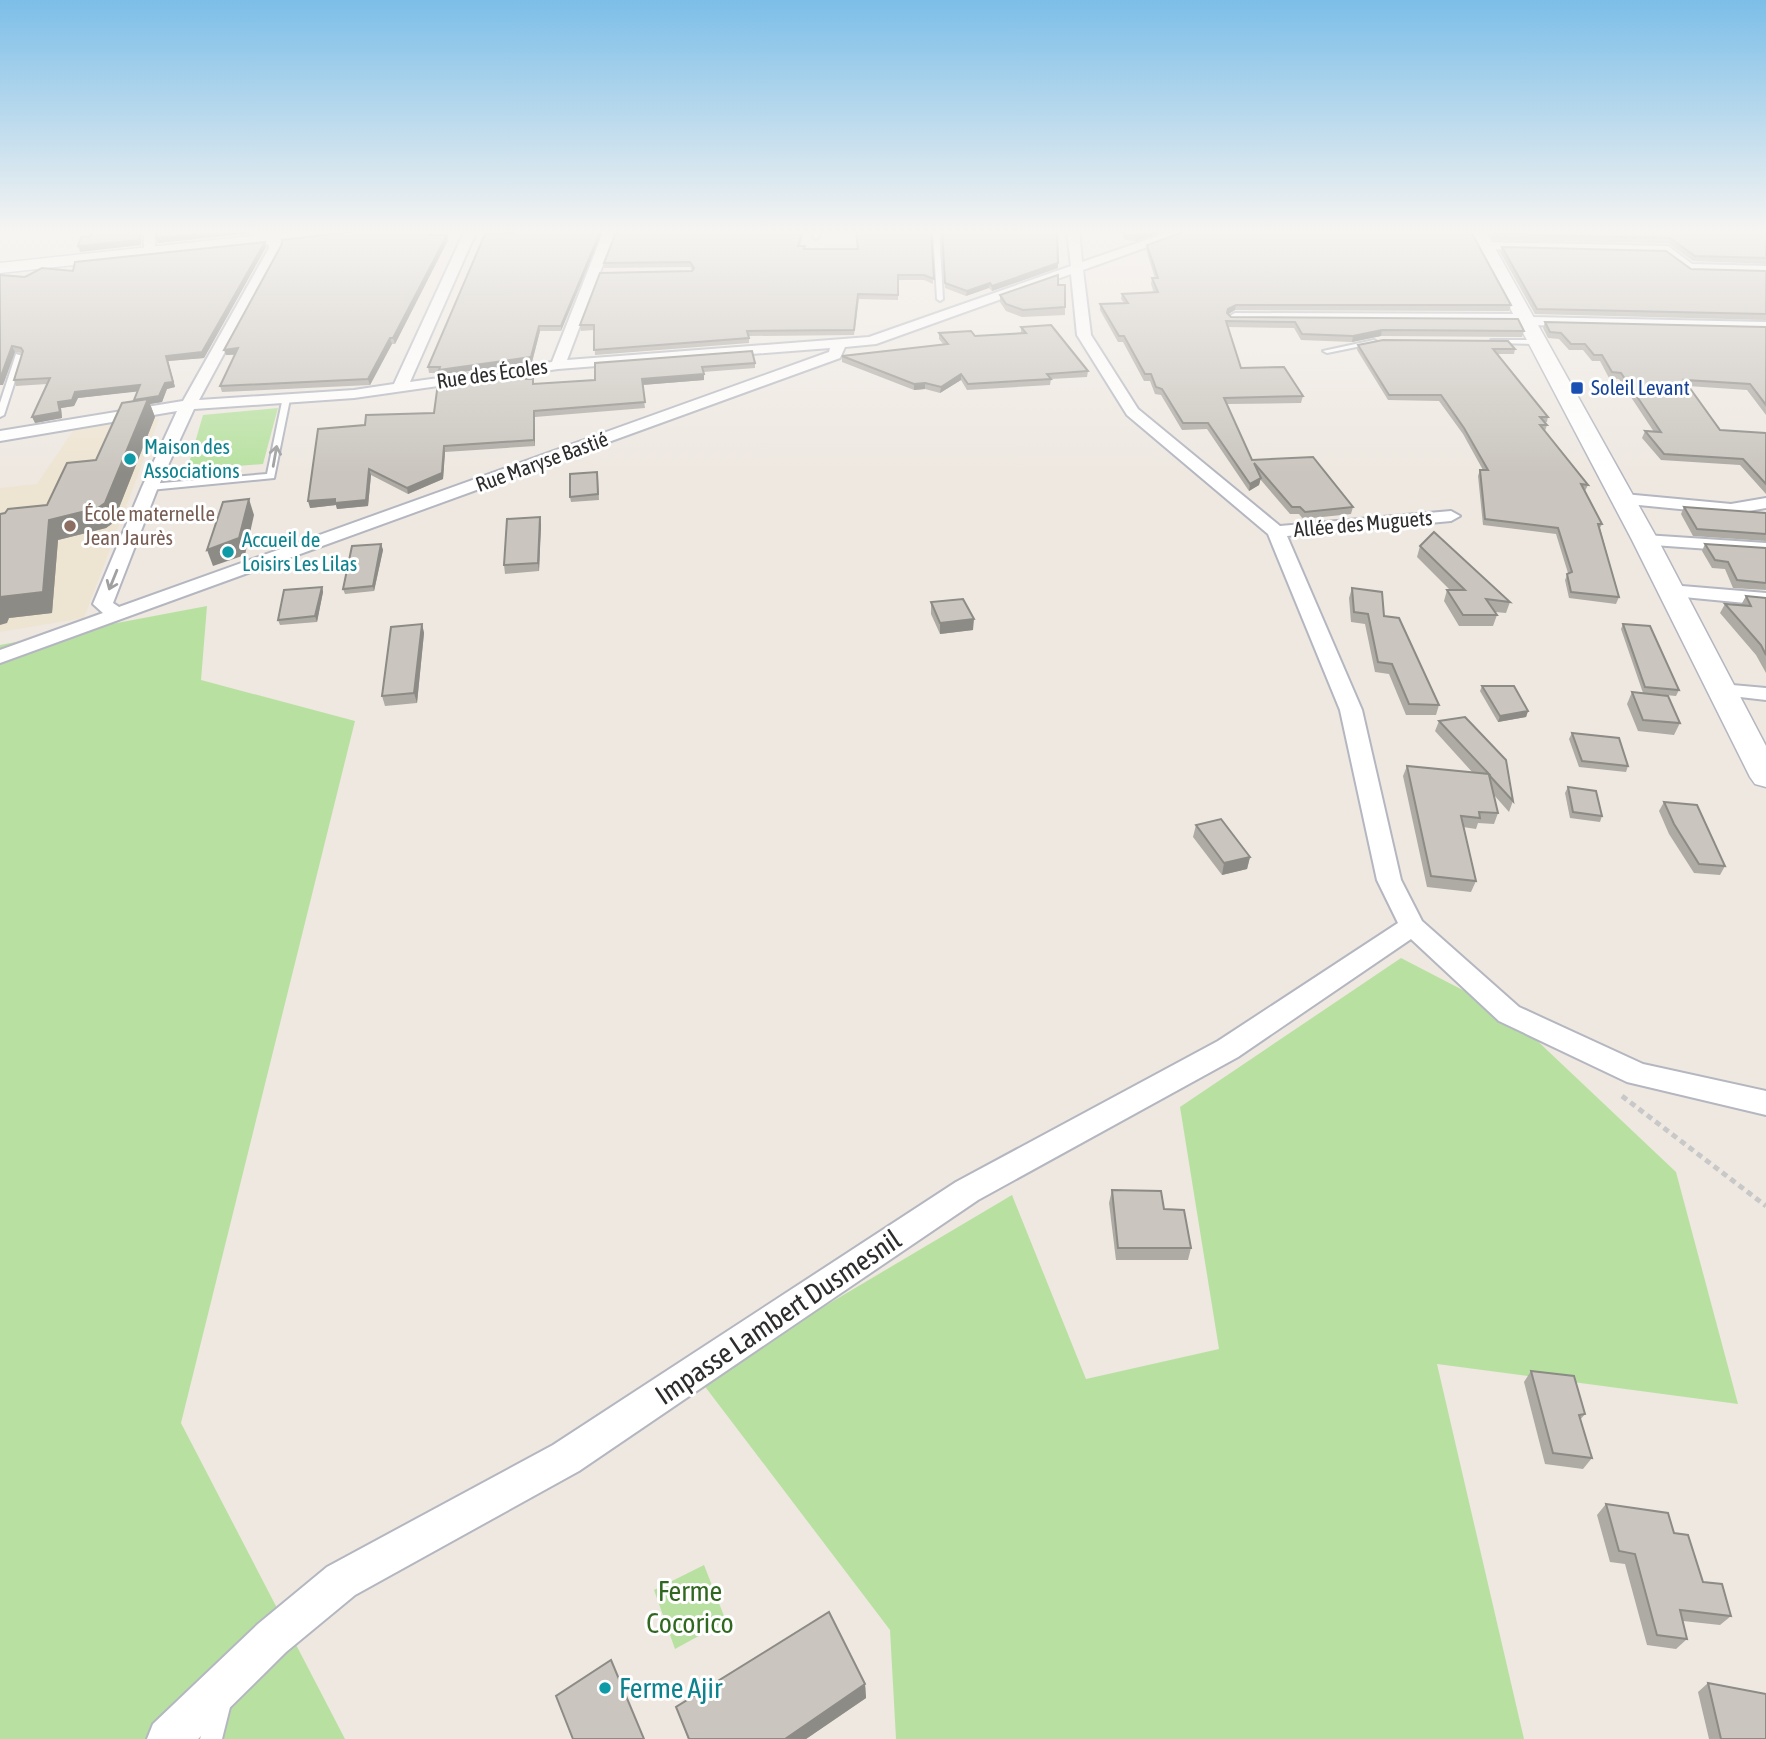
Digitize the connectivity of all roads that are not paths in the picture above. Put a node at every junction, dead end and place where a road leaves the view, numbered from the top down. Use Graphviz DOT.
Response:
graph roads {
  1 [pos="240,311"];
  2 [pos="434,311"];
  3 [pos="583,311"];
  4 [pos="958,311"];
  5 [pos="1082,311"];
  6 [pos="1521,311"];
  7 [pos="1235,317"];
  8 [pos="1525,319"];
  9 [pos="1766,326"];
  10 [pos="1381,341"];
  11 [pos="1486,341"];
  12 [pos="1538,342"];
  13 [pos="839,344"];
  14 [pos="1327,351"];
  15 [pos="19,356"];
  16 [pos="558,365"];
  17 [pos="400,387"];
  18 [pos="286,399"];
  19 [pos="188,405"];
  20 [pos="0,415"];
  21 [pos="0,436"];
  22 [pos="150,487"];
  23 [pos="1624,499"];
  24 [pos="1766,503"];
  25 [pos="1451,516"];
  26 [pos="1276,532"];
  27 [pos="1645,540"];
  28 [pos="1766,548"];
  29 [pos="1670,592"];
  30 [pos="1766,599"];
  31 [pos="116,614"];
  32 [pos="0,657"];
  33 [pos="1721,690"];
  34 [pos="1766,694"];
  35 [pos="1766,777"];
  36 [pos="1412,926"];
  37 [pos="1766,1103"];
  38 [pos="227,1683"];
  39 [pos="168,1739"];
  40 [pos="211,1739"];
  1 -- 19 [label="street"];
  2 -- 17 [label="street"];
  3 -- 16 [label="street"];
  4 -- 13 [label="street, Rue Maryse Bastié"];
  5 -- 26 [label="street"];
  6 -- 8 [label="street"];
  7 -- 8 [label="street"];
  8 -- 9 [label="street"];
  8 -- 12 [label="street"];
  10 -- 14 [label="lane"];
  11 -- 12 [label="lane"];
  12 -- 23 [label="street"];
  13 -- 16 [label="street, Rue des Écoles"];
  13 -- 31 [label="street, Rue Maryse Bastié"];
  15 -- 20 [label="lane"];
  16 -- 17 [label="street, Rue des Écoles"];
  17 -- 18 [label="street, Rue des Écoles"];
  18 -- 19 [label="street, Rue des Écoles"];
  22 -- 18 [label="lane, one-way"];
  19 -- 21 [label="street, Rue des Écoles"];
  19 -- 22 [label="street"];
  22 -- 31 [label="street, one-way"];
  23 -- 24 [label="street"];
  23 -- 27 [label="street"];
  25 -- 26 [label="street, Allée des Muguets"];
  26 -- 36 [label="street"];
  27 -- 28 [label="street"];
  27 -- 29 [label="street"];
  29 -- 30 [label="street"];
  29 -- 33 [label="street"];
  31 -- 32 [label="street, Rue Maryse Bastié"];
  33 -- 34 [label="street"];
  33 -- 35 [label="street"];
  36 -- 37 [label="street"];
  36 -- 38 [label="street, Impasse Lambert Dusmesnil"];
  38 -- 39 [label="street, Impasse Lambert Dusmesnil"];
  38 -- 40 [label="lane"];
}
